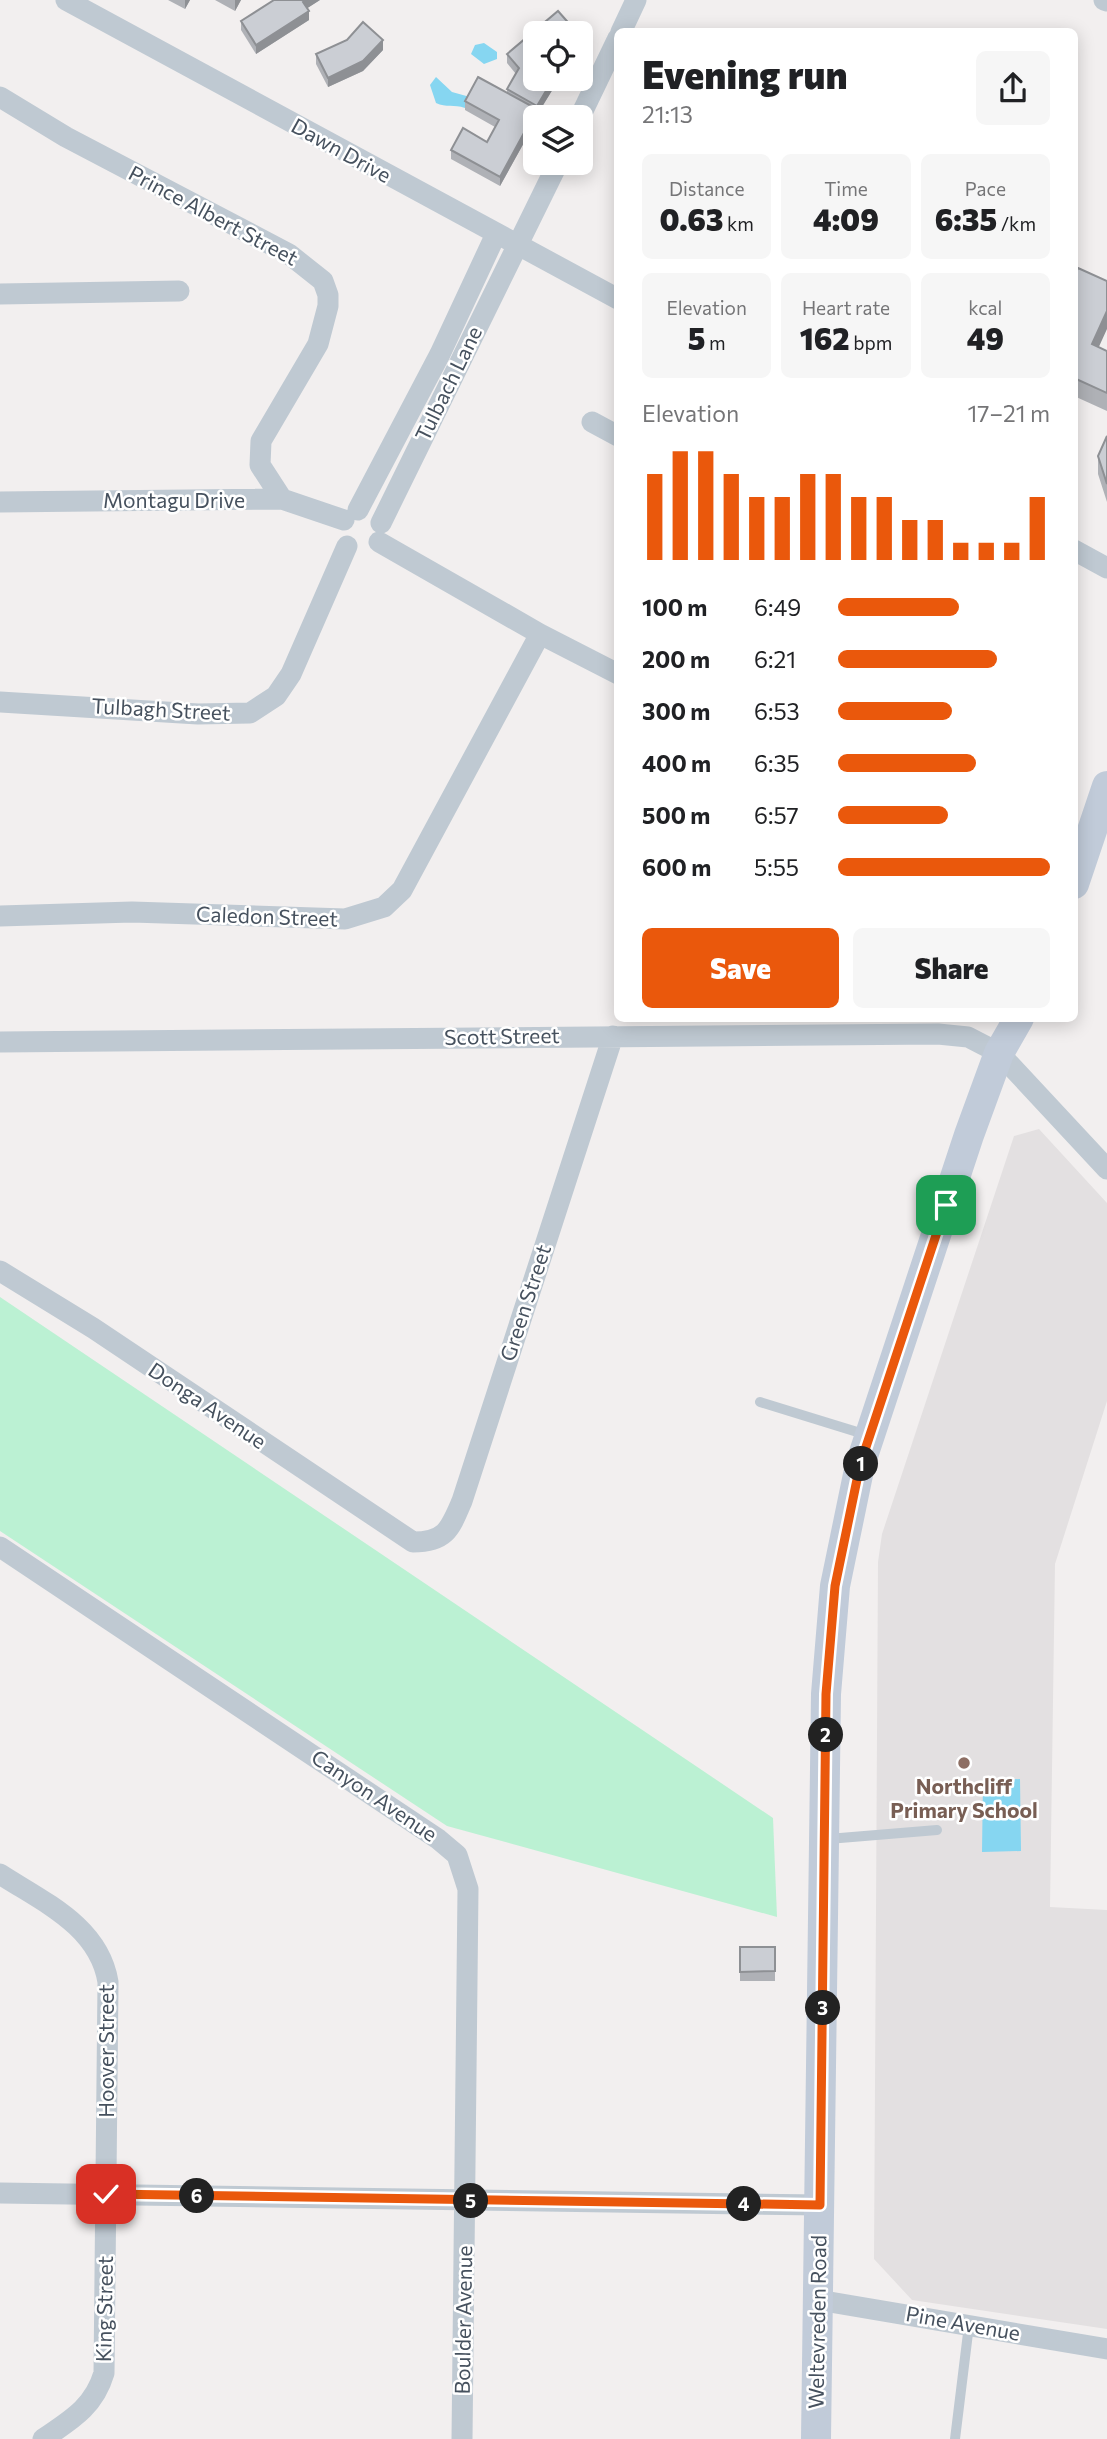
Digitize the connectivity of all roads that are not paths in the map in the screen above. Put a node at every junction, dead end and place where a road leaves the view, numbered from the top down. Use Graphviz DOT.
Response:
graph roads {
  1 [pos="66,0"];
  2 [pos="636,0"];
  3 [pos="623,28"];
  4 [pos="614,46"];
  5 [pos="0,97"];
  6 [pos="586,105"];
  7 [pos="552,175"];
  8 [pos="496,234"];
  9 [pos="519,246"];
  10 [pos="179,291"];
  11 [pos="0,294"];
  12 [pos="614,297"];
  13 [pos="454,326"];
  14 [pos="474,335"];
  15 [pos="593,422"];
  16 [pos="614,434"];
  17 [pos="282,499"];
  18 [pos="0,502"];
  19 [pos="351,515"];
  20 [pos="380,533"];
  21 [pos="347,546"];
  22 [pos="1078,552"];
  23 [pos="1107,568"];
  24 [pos="540,634"];
  25 [pos="614,672"];
  26 [pos="0,702"];
  27 [pos="1107,786"];
  28 [pos="1078,872"];
  29 [pos="0,916"];
  30 [pos="1017,1022"];
  31 [pos="613,1036"];
  32 [pos="0,1042"];
  33 [pos="999,1053"];
  34 [pos="1107,1169"];
  35 [pos="0,1271"];
  36 [pos="760,1402"];
  37 [pos="870,1436"];
  38 [pos="413,1542"];
  39 [pos="0,1547"];
  40 [pos="937,1830"];
  41 [pos="825,1839"];
  42 [pos="0,1874"];
  43 [pos="0,2193"];
  44 [pos="106,2194"];
  45 [pos="467,2201"];
  46 [pos="820,2205"];
  47 [pos="818,2300"];
  48 [pos="969,2325"];
  49 [pos="1107,2349"];
  50 [pos="43,2439"];
  51 [pos="462,2439"];
  52 [pos="816,2439"];
  53 [pos="955,2439"];
  1 -- 8 [label="street, Dawn Drive"];
  2 -- 3 [label="street"];
  4 -- 6 [label="street"];
  5 -- 17 [label="street, Prince Albert Street"];
  7 -- 9 [label="street, Tulbach Lane"];
  8 -- 9 [label="street, Dawn Drive"];
  8 -- 13 [label="street, Tulbach Lane"];
  9 -- 12 [label="street, Dawn Drive"];
  9 -- 14 [label="street, Tulbach Lane"];
  10 -- 11 [label="street"];
  13 -- 14 [label="street"];
  13 -- 19 [label="street, Tulbach Lane"];
  14 -- 20 [label="street, Tulbach Lane"];
  15 -- 16 [label="street"];
  17 -- 18 [label="street, Montagu Drive"];
  17 -- 19 [label="street, Montagu Drive"];
  19 -- 20 [label="street"];
  19 -- 21 [label="street"];
  20 -- 21 [label="street"];
  20 -- 24 [label="street"];
  21 -- 26 [label="street, Tulbagh Street"];
  22 -- 23 [label="street"];
  24 -- 25 [label="street"];
  24 -- 29 [label="street, Caledon Street"];
  27 -- 28 [label="main road"];
  30 -- 33 [label="main road, Weltevreden Road"];
  31 -- 32 [label="street, Scott Street"];
  31 -- 33 [label="street, Scott Street"];
  31 -- 38 [label="street, Green Street"];
  33 -- 34 [label="street, Scott Street"];
  33 -- 37 [label="main road, Weltevreden Road"];
  35 -- 38 [label="street, Donga Avenue"];
  36 -- 37 [label="lane"];
  37 -- 41 [label="main road, Weltevreden Road"];
  39 -- 45 [label="street, Canyon Avenue"];
  40 -- 41 [label="lane"];
  41 -- 46 [label="main road, Weltevreden Road"];
  42 -- 44 [label="street, Hoover Street"];
  43 -- 44 [label="street"];
  44 -- 45 [label="street"];
  44 -- 50 [label="street, King Street"];
  45 -- 46 [label="street"];
  45 -- 51 [label="street, Boulder Avenue"];
  46 -- 47 [label="main road, Weltevreden Road"];
  47 -- 48 [label="street, Pine Avenue"];
  47 -- 52 [label="main road, Weltevreden Road"];
  48 -- 49 [label="street, Pine Avenue"];
  48 -- 53 [label="lane"];
}
